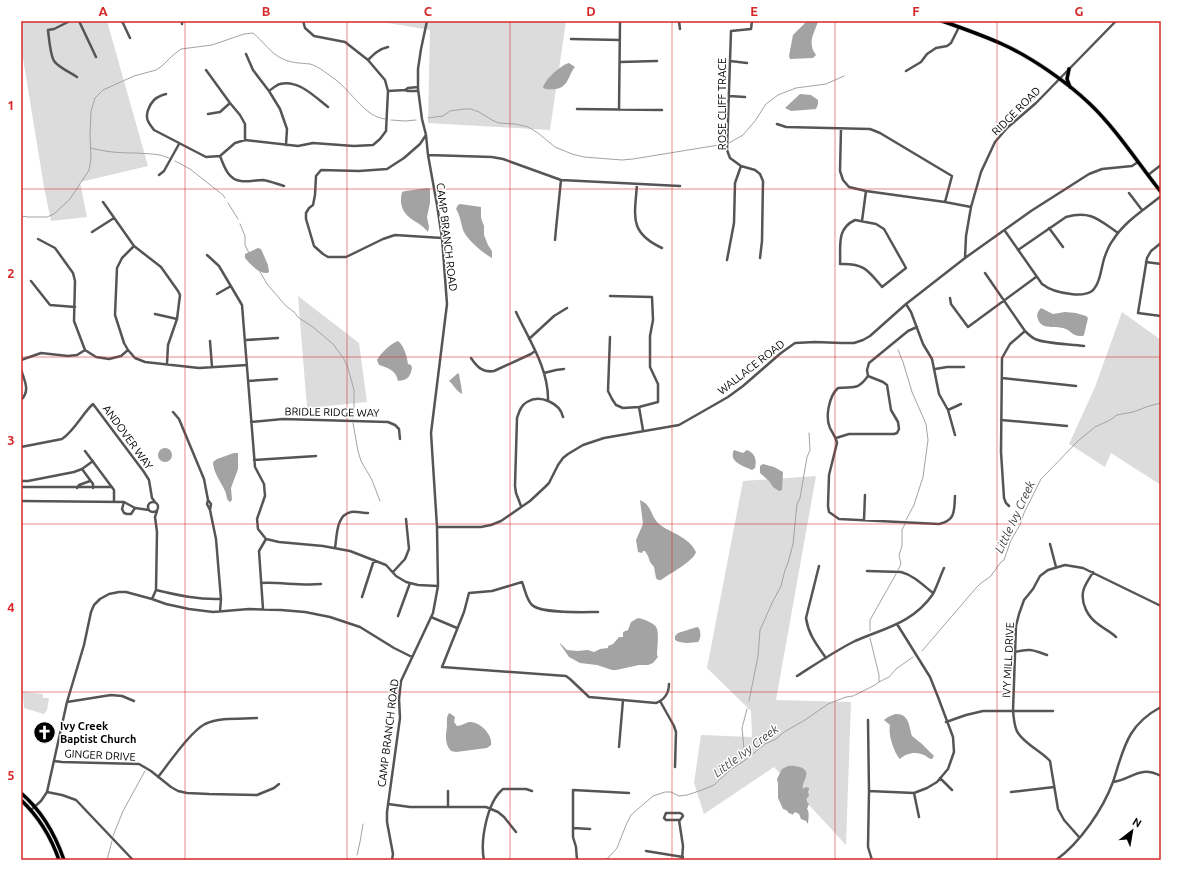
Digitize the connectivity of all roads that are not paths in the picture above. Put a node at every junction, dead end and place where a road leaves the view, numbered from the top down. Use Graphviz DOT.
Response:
graph roads {
  1 [pos="70,21"];
  2 [pos="79,21"];
  3 [pos="122,21"];
  4 [pos="303,21"];
  5 [pos="427,21"];
  6 [pos="620,21"];
  7 [pos="679,21"];
  8 [pos="752,21"];
  9 [pos="942,21"];
  10 [pos="1116,21"];
  11 [pos="959,27"];
  12 [pos="680,29"];
  13 [pos="130,38"];
  14 [pos="571,39"];
  15 [pos="620,40"];
  16 [pos="388,47"];
  17 [pos="246,54"];
  18 [pos="96,57"];
  19 [pos="368,60"];
  20 [pos="657,61"];
  21 [pos="730,61"];
  22 [pos="620,62"];
  23 [pos="747,62"];
  24 [pos="1069,69"];
  25 [pos="206,70"];
  26 [pos="906,71"];
  27 [pos="77,77"];
  28 [pos="1059,79"];
  29 [pos="418,86"];
  30 [pos="1070,88"];
  31 [pos="405,90"];
  32 [pos="269,91"];
  33 [pos="388,91"];
  34 [pos="418,91"];
  35 [pos="166,94"];
  36 [pos="729,96"];
  37 [pos="745,97"];
  38 [pos="230,103"];
  39 [pos="328,107"];
  40 [pos="576,109"];
  41 [pos="619,110"];
  42 [pos="662,110"];
  43 [pos="208,114"];
  44 [pos="777,124"];
  45 [pos="841,129"];
  46 [pos="426,135"];
  47 [pos="245,140"];
  48 [pos="179,144"];
  49 [pos="286,145"];
  50 [pos="428,155"];
  51 [pos="220,156"];
  52 [pos="1138,162"];
  53 [pos="1161,165"];
  54 [pos="741,166"];
  55 [pos="159,175"];
  56 [pos="1148,175"];
  57 [pos="561,180"];
  58 [pos="638,184"];
  59 [pos="284,186"];
  60 [pos="680,186"];
  61 [pos="866,191"];
  62 [pos="1161,192"];
  63 [pos="1129,193"];
  64 [pos="1161,196"];
  65 [pos="103,202"];
  66 [pos="945,202"];
  67 [pos="971,207"];
  68 [pos="1142,210"];
  69 [pos="114,218"];
  70 [pos="862,221"];
  71 [pos="1049,228"];
  72 [pos="1005,231"];
  73 [pos="92,232"];
  74 [pos="1118,233"];
  75 [pos="442,238"];
  76 [pos="38,239"];
  77 [pos="555,240"];
  78 [pos="1161,243"];
  79 [pos="134,246"];
  80 [pos="1063,247"];
  81 [pos="662,248"];
  82 [pos="1018,250"];
  83 [pos="206,255"];
  84 [pos="760,258"];
  85 [pos="966,258"];
  86 [pos="727,260"];
  87 [pos="1146,262"];
  88 [pos="1161,264"];
  89 [pos="985,273"];
  90 [pos="1036,276"];
  91 [pos="31,281"];
  92 [pos="231,286"];
  93 [pos="217,294"];
  94 [pos="610,296"];
  95 [pos="950,298"];
  96 [pos="1004,300"];
  97 [pos="906,304"];
  98 [pos="75,307"];
  99 [pos="567,308"];
  100 [pos="516,312"];
  101 [pos="155,314"];
  102 [pos="1161,316"];
  103 [pos="177,319"];
  104 [pos="917,327"];
  105 [pos="1025,331"];
  106 [pos="610,337"];
  107 [pos="278,338"];
  108 [pos="529,339"];
  109 [pos="246,340"];
  110 [pos="210,341"];
  111 [pos="1084,346"];
  112 [pos="85,350"];
  113 [pos="128,350"];
  114 [pos="535,351"];
  115 [pos="471,358"];
  116 [pos="21,360"];
  117 [pos="167,364"];
  118 [pos="247,365"];
  119 [pos="212,367"];
  120 [pos="964,367"];
  121 [pos="564,368"];
  122 [pos="21,369"];
  123 [pos="935,369"];
  124 [pos="544,374"];
  125 [pos="868,376"];
  126 [pos="1002,378"];
  127 [pos="277,379"];
  128 [pos="248,381"];
  129 [pos="1076,386"];
  130 [pos="21,400"];
  131 [pos="548,401"];
  132 [pos="961,404"];
  133 [pos="639,407"];
  134 [pos="948,410"];
  135 [pos="172,412"];
  136 [pos="563,417"];
  137 [pos="1001,420"];
  138 [pos="251,422"];
  139 [pos="1067,426"];
  140 [pos="643,430"];
  141 [pos="955,435"];
  142 [pos="836,438"];
  143 [pos="400,439"];
  144 [pos="21,447"];
  145 [pos="86,451"];
  146 [pos="316,456"];
  147 [pos="254,460"];
  148 [pos="93,461"];
  149 [pos="82,469"];
  150 [pos="21,481"];
  151 [pos="90,481"];
  152 [pos="21,487"];
  153 [pos="112,487"];
  154 [pos="77,488"];
  155 [pos="93,488"];
  156 [pos="865,495"];
  157 [pos="955,496"];
  158 [pos="152,498"];
  159 [pos="21,501"];
  160 [pos="114,502"];
  161 [pos="124,502"];
  162 [pos="155,502"];
  163 [pos="149,504"];
  164 [pos="521,506"];
  165 [pos="1008,506"];
  166 [pos="136,508"];
  167 [pos="143,508"];
  168 [pos="150,511"];
  169 [pos="156,511"];
  170 [pos="368,513"];
  171 [pos="155,517"];
  172 [pos="406,519"];
  173 [pos="864,520"];
  174 [pos="438,527"];
  175 [pos="266,539"];
  176 [pos="1050,544"];
  177 [pos="335,548"];
  178 [pos="374,560"];
  179 [pos="819,566"];
  180 [pos="1056,567"];
  181 [pos="944,568"];
  182 [pos="867,571"];
  183 [pos="393,572"];
  184 [pos="1093,572"];
  185 [pos="261,583"];
  186 [pos="410,583"];
  187 [pos="321,584"];
  188 [pos="438,586"];
  189 [pos="156,590"];
  190 [pos="933,593"];
  191 [pos="362,597"];
  192 [pos="152,598"];
  193 [pos="221,599"];
  194 [pos="1161,606"];
  195 [pos="263,609"];
  196 [pos="220,611"];
  197 [pos="598,612"];
  198 [pos="398,616"];
  199 [pos="431,617"];
  200 [pos="897,624"];
  201 [pos="457,628"];
  202 [pos="1116,637"];
  203 [pos="1015,652"];
  204 [pos="1047,655"];
  205 [pos="412,657"];
  206 [pos="826,658"];
  207 [pos="797,676"];
  208 [pos="669,684"];
  209 [pos="623,700"];
  210 [pos="134,701"];
  211 [pos="660,701"];
  212 [pos="67,702"];
  213 [pos="1161,707"];
  214 [pos="1054,711"];
  215 [pos="1013,712"];
  216 [pos="257,718"];
  217 [pos="868,720"];
  218 [pos="946,722"];
  219 [pos="619,747"];
  220 [pos="54,761"];
  221 [pos="675,767"];
  222 [pos="1115,775"];
  223 [pos="158,776"];
  224 [pos="1161,776"];
  225 [pos="940,778"];
  226 [pos="1121,781"];
  227 [pos="1113,782"];
  228 [pos="278,784"];
  229 [pos="1054,787"];
  230 [pos="952,790"];
  231 [pos="448,791"];
  232 [pos="532,791"];
  233 [pos="869,791"];
  234 [pos="47,792"];
  235 [pos="1011,792"];
  236 [pos="21,793"];
  237 [pos="629,793"];
  238 [pos="914,793"];
  239 [pos="21,800"];
  240 [pos="388,804"];
  241 [pos="448,806"];
  242 [pos="35,807"];
  243 [pos="490,808"];
  244 [pos="31,810"];
  245 [pos="919,817"];
  246 [pos="679,820"];
  247 [pos="573,828"];
  248 [pos="590,829"];
  249 [pos="516,832"];
  250 [pos="1079,837"];
  251 [pos="646,851"];
  252 [pos="682,858"];
  253 [pos="58,860"];
  254 [pos="64,860"];
  255 [pos="133,860"];
  256 [pos="392,860"];
  257 [pos="484,860"];
  258 [pos="577,860"];
  259 [pos="872,860"];
  260 [pos="1056,860"];
  1 -- 27 [label="street"];
  2 -- 18 [label="street"];
  3 -- 13 [label="street"];
  4 -- 19 [label="street"];
  5 -- 29 [label="street, CAMP BRANCH ROAD"];
  6 -- 15 [label="street"];
  7 -- 12 [label="street"];
  8 -- 21 [label="street, ROSE CLIFF TRACE"];
  9 -- 11 [label="main road"];
  10 -- 24 [label="street, RIDGE ROAD"];
  11 -- 26 [label="street"];
  11 -- 28 [label="main road"];
  14 -- 15 [label="street"];
  15 -- 22 [label="street"];
  16 -- 19 [label="street"];
  17 -- 32 [label="street"];
  19 -- 33 [label="street"];
  20 -- 22 [label="street"];
  21 -- 23 [label="street"];
  21 -- 36 [label="street, ROSE CLIFF TRACE"];
  22 -- 41 [label="street"];
  24 -- 28 [label="street, RIDGE ROAD"];
  24 -- 30 [label="main road"];
  25 -- 38 [label="street"];
  28 -- 30 [label="main road"];
  28 -- 67 [label="street, RIDGE ROAD"];
  29 -- 31 [label="street"];
  29 -- 34 [label="street, CAMP BRANCH ROAD"];
  30 -- 52 [label="main road"];
  31 -- 33 [label="street"];
  31 -- 34 [label="street"];
  32 -- 39 [label="street"];
  32 -- 49 [label="street"];
  33 -- 49 [label="street"];
  34 -- 46 [label="street, CAMP BRANCH ROAD"];
  35 -- 48 [label="street"];
  36 -- 37 [label="street"];
  36 -- 54 [label="street, ROSE CLIFF TRACE"];
  38 -- 43 [label="street"];
  38 -- 47 [label="street"];
  40 -- 41 [label="street"];
  41 -- 42 [label="street"];
  44 -- 45 [label="street"];
  45 -- 61 [label="street"];
  45 -- 66 [label="street"];
  46 -- 50 [label="street, CAMP BRANCH ROAD"];
  46 -- 75 [label="street"];
  47 -- 49 [label="street"];
  47 -- 51 [label="street"];
  48 -- 51 [label="street"];
  48 -- 55 [label="street"];
  50 -- 57 [label="street"];
  50 -- 75 [label="street, CAMP BRANCH ROAD"];
  51 -- 59 [label="street"];
  52 -- 56 [label="main road"];
  52 -- 72 [label="street, WALLACE ROAD"];
  53 -- 56 [label="street"];
  54 -- 84 [label="street, ROSE CLIFF TRACE"];
  54 -- 86 [label="street"];
  56 -- 62 [label="main road"];
  57 -- 58 [label="street"];
  57 -- 77 [label="street"];
  58 -- 60 [label="street"];
  58 -- 81 [label="street"];
  61 -- 66 [label="street"];
  61 -- 70 [label="street"];
  63 -- 68 [label="street"];
  64 -- 68 [label="street"];
  65 -- 69 [label="street"];
  66 -- 67 [label="street"];
  67 -- 85 [label="street, RIDGE ROAD"];
  68 -- 74 [label="street"];
  69 -- 73 [label="street"];
  69 -- 79 [label="street"];
  70 -- 70 [label="street"];
  71 -- 74 [label="street"];
  71 -- 80 [label="street"];
  71 -- 82 [label="street"];
  72 -- 82 [label="street"];
  72 -- 85 [label="street, WALLACE ROAD"];
  74 -- 90 [label="street"];
  75 -- 174 [label="street, CAMP BRANCH ROAD"];
  76 -- 98 [label="street"];
  78 -- 87 [label="street"];
  79 -- 103 [label="street"];
  79 -- 113 [label="street"];
  82 -- 90 [label="street"];
  83 -- 92 [label="street"];
  85 -- 97 [label="street, WALLACE ROAD"];
  87 -- 88 [label="street"];
  87 -- 102 [label="street"];
  89 -- 96 [label="street"];
  90 -- 96 [label="street"];
  91 -- 98 [label="street"];
  92 -- 93 [label="street"];
  92 -- 109 [label="street"];
  94 -- 133 [label="street"];
  95 -- 96 [label="street"];
  96 -- 105 [label="street"];
  97 -- 104 [label="street"];
  97 -- 140 [label="street, WALLACE ROAD"];
  98 -- 112 [label="street"];
  99 -- 108 [label="street"];
  100 -- 108 [label="street"];
  101 -- 103 [label="street"];
  103 -- 117 [label="street"];
  104 -- 123 [label="street"];
  104 -- 125 [label="street"];
  105 -- 111 [label="street"];
  105 -- 126 [label="street"];
  106 -- 133 [label="street"];
  107 -- 109 [label="street"];
  108 -- 114 [label="street"];
  109 -- 118 [label="street"];
  110 -- 119 [label="street"];
  112 -- 113 [label="street"];
  112 -- 116 [label="street"];
  113 -- 117 [label="street"];
  114 -- 115 [label="street"];
  114 -- 124 [label="street"];
  117 -- 119 [label="street"];
  118 -- 119 [label="street"];
  118 -- 128 [label="street"];
  120 -- 123 [label="street"];
  121 -- 124 [label="street"];
  122 -- 130 [label="street"];
  123 -- 134 [label="street"];
  124 -- 131 [label="street"];
  125 -- 142 [label="street"];
  125 -- 142 [label="street"];
  126 -- 129 [label="street"];
  126 -- 137 [label="street"];
  127 -- 128 [label="street"];
  128 -- 138 [label="street"];
  131 -- 136 [label="street"];
  131 -- 164 [label="street"];
  132 -- 134 [label="street"];
  133 -- 140 [label="street"];
  134 -- 141 [label="street"];
  135 -- 193 [label="street"];
  137 -- 139 [label="street"];
  137 -- 165 [label="street"];
  138 -- 143 [label="street, BRIDLE RIDGE WAY"];
  138 -- 147 [label="street"];
  140 -- 164 [label="street, WALLACE ROAD"];
  142 -- 173 [label="street"];
  144 -- 158 [label="street, ANDOVER WAY"];
  145 -- 148 [label="street"];
  146 -- 147 [label="street"];
  147 -- 175 [label="street"];
  148 -- 149 [label="street"];
  148 -- 153 [label="street"];
  149 -- 150 [label="street"];
  149 -- 151 [label="street"];
  151 -- 154 [label="street"];
  151 -- 155 [label="street"];
  152 -- 154 [label="street"];
  153 -- 155 [label="street"];
  153 -- 160 [label="street"];
  154 -- 155 [label="street"];
  156 -- 173 [label="street"];
  157 -- 173 [label="street"];
  158 -- 162 [label="street, ANDOVER WAY"];
  158 -- 163 [label="street"];
  159 -- 160 [label="street"];
  160 -- 161 [label="street"];
  161 -- 166 [label="street"];
  161 -- 166 [label="street"];
  162 -- 163 [label="street"];
  162 -- 169 [label="street"];
  163 -- 167 [label="street"];
  163 -- 168 [label="street"];
  164 -- 174 [label="street, WALLACE ROAD"];
  166 -- 167 [label="street"];
  167 -- 168 [label="street"];
  168 -- 169 [label="street"];
  168 -- 171 [label="street"];
  169 -- 171 [label="street"];
  170 -- 177 [label="street"];
  171 -- 189 [label="street"];
  172 -- 183 [label="street"];
  174 -- 188 [label="street, CAMP BRANCH ROAD"];
  175 -- 177 [label="street"];
  175 -- 185 [label="street"];
  176 -- 180 [label="street"];
  177 -- 178 [label="street"];
  178 -- 183 [label="street"];
  178 -- 191 [label="street"];
  179 -- 206 [label="street"];
  180 -- 184 [label="street, IVY MILL DRIVE"];
  180 -- 203 [label="street, IVY MILL DRIVE"];
  181 -- 190 [label="street"];
  182 -- 190 [label="street"];
  183 -- 186 [label="street"];
  184 -- 194 [label="street, IVY MILL DRIVE"];
  184 -- 202 [label="street"];
  185 -- 187 [label="street"];
  185 -- 195 [label="street"];
  186 -- 188 [label="street"];
  186 -- 198 [label="street"];
  188 -- 199 [label="street, CAMP BRANCH ROAD"];
  189 -- 192 [label="street"];
  189 -- 193 [label="street"];
  190 -- 200 [label="street"];
  192 -- 196 [label="street"];
  192 -- 212 [label="street"];
  193 -- 196 [label="street"];
  195 -- 196 [label="street"];
  195 -- 205 [label="street"];
  197 -- 201 [label="street"];
  199 -- 201 [label="street"];
  199 -- 205 [label="street, CAMP BRANCH ROAD"];
  200 -- 206 [label="street"];
  200 -- 218 [label="street"];
  201 -- 209 [label="street"];
  203 -- 204 [label="street"];
  203 -- 215 [label="street, IVY MILL DRIVE"];
  205 -- 240 [label="street, CAMP BRANCH ROAD"];
  206 -- 207 [label="street"];
  208 -- 211 [label="street"];
  209 -- 211 [label="street"];
  209 -- 219 [label="street"];
  210 -- 212 [label="street"];
  211 -- 221 [label="street"];
  212 -- 220 [label="street"];
  213 -- 222 [label="street"];
  214 -- 215 [label="street"];
  215 -- 218 [label="street"];
  215 -- 229 [label="street, IVY MILL DRIVE"];
  216 -- 223 [label="street"];
  217 -- 233 [label="street"];
  218 -- 225 [label="street"];
  220 -- 223 [label="street, GINGER DRIVE"];
  220 -- 234 [label="street"];
  222 -- 226 [label="street"];
  222 -- 227 [label="street"];
  223 -- 228 [label="street, GINGER DRIVE"];
  224 -- 226 [label="street"];
  225 -- 230 [label="street"];
  225 -- 238 [label="street"];
  226 -- 227 [label="street"];
  227 -- 250 [label="street"];
  229 -- 235 [label="street"];
  229 -- 250 [label="street, IVY MILL DRIVE"];
  231 -- 241 [label="street"];
  232 -- 243 [label="street"];
  233 -- 238 [label="street"];
  233 -- 259 [label="street"];
  234 -- 242 [label="street"];
  234 -- 255 [label="street"];
  236 -- 242 [label="main road"];
  237 -- 247 [label="street"];
  238 -- 245 [label="street"];
  239 -- 244 [label="main road"];
  240 -- 241 [label="street"];
  240 -- 256 [label="street, CAMP BRANCH ROAD"];
  241 -- 243 [label="street"];
  242 -- 244 [label="street"];
  242 -- 254 [label="main road"];
  243 -- 249 [label="street"];
  243 -- 257 [label="street"];
  244 -- 253 [label="main road"];
  246 -- 246 [label="street"];
  246 -- 252 [label="street"];
  247 -- 248 [label="street"];
  247 -- 258 [label="street"];
  250 -- 260 [label="street"];
  251 -- 252 [label="street"];
}
